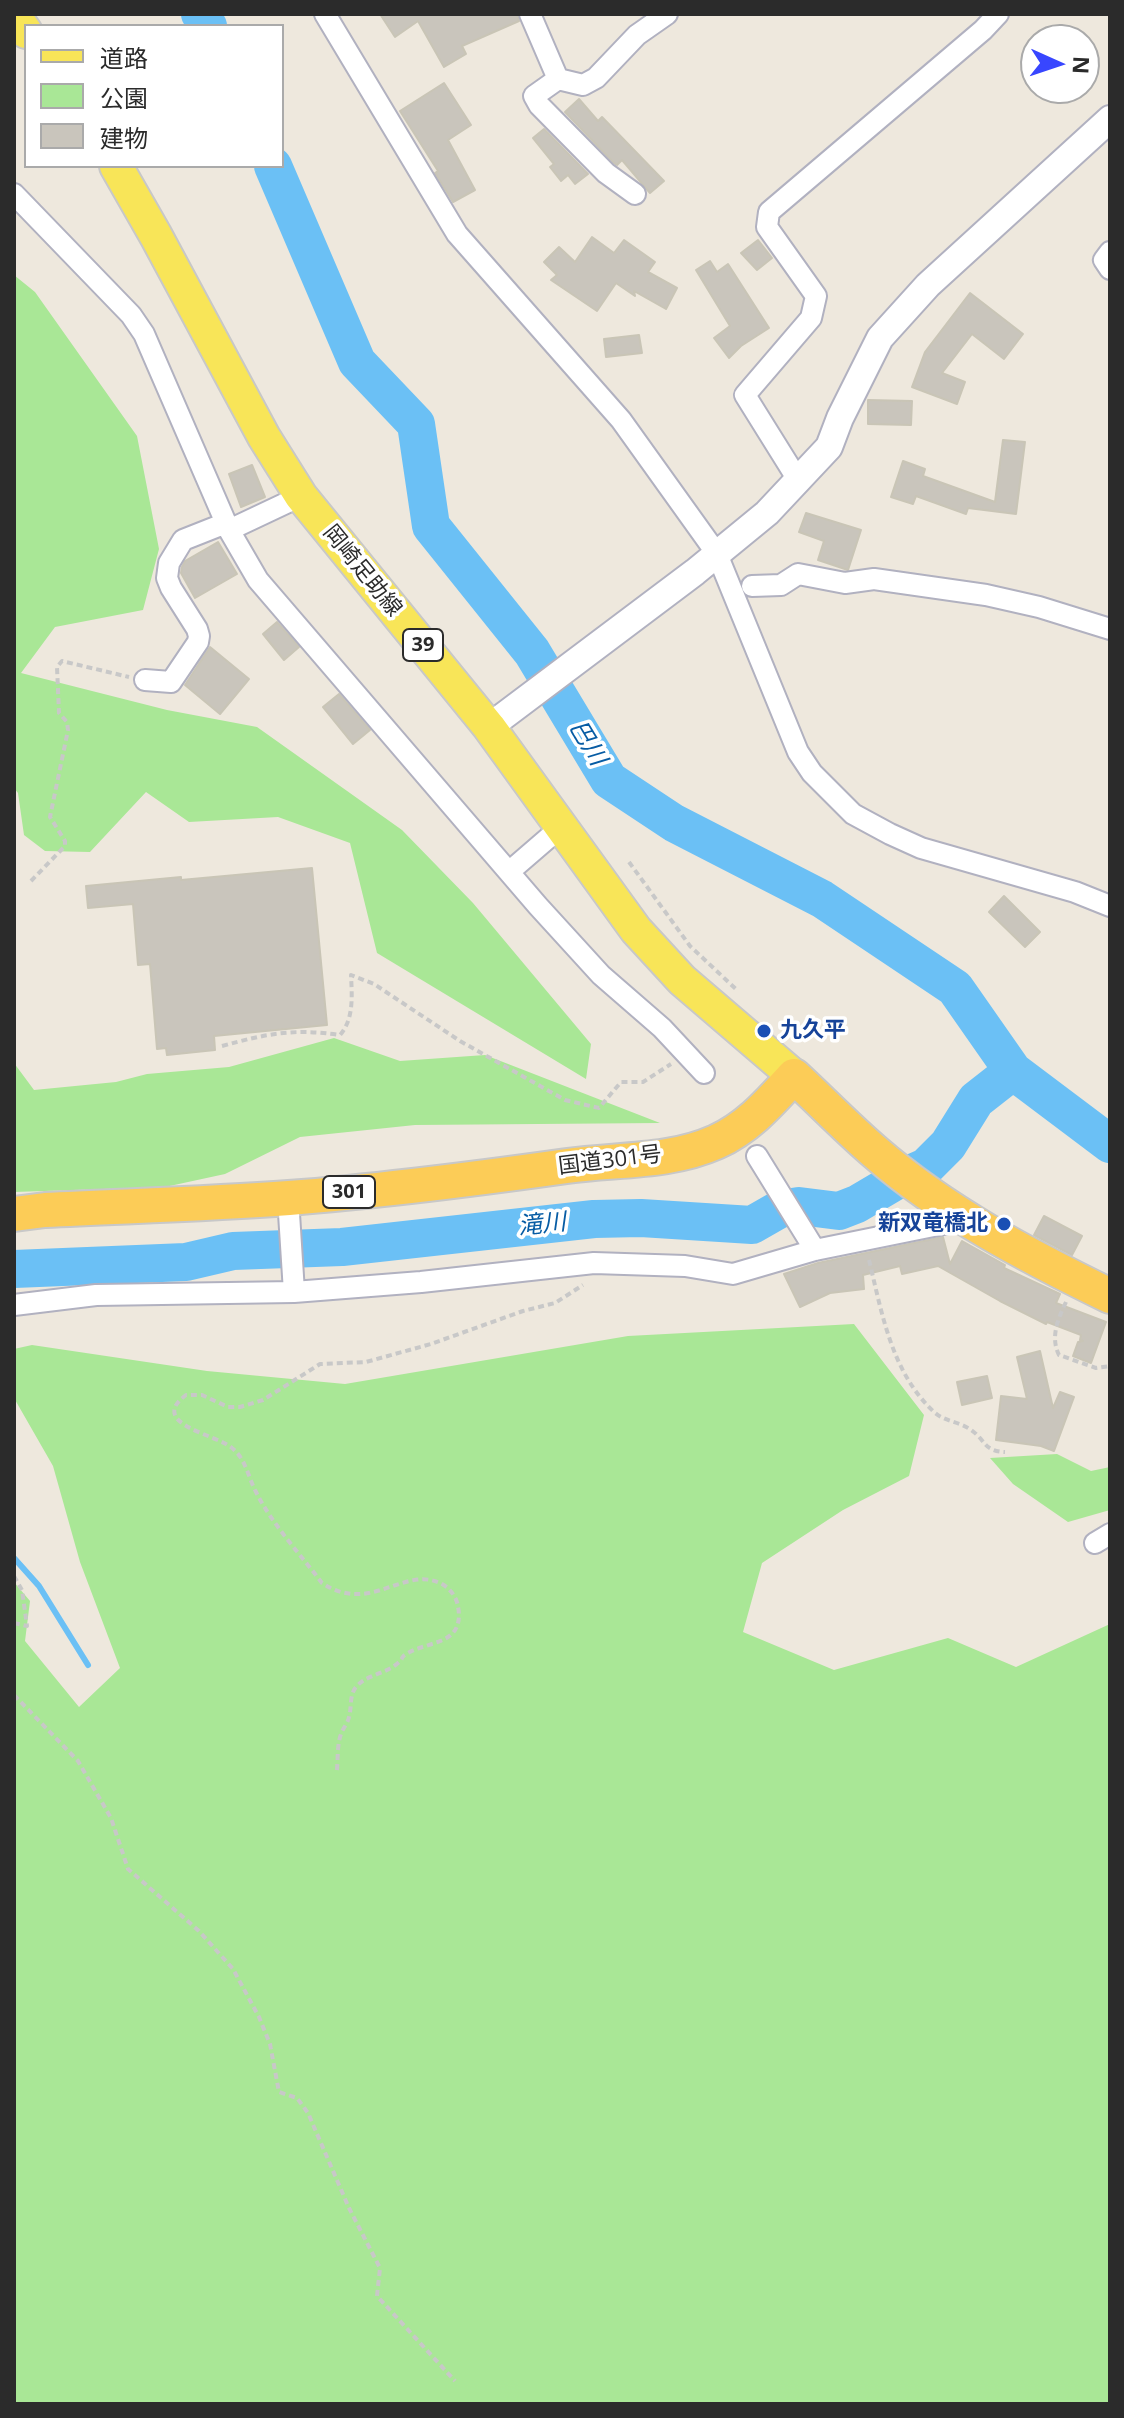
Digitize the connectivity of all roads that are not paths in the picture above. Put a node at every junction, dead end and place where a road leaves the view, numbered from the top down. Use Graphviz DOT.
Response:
graph roads {
  1 [pos="349,14"];
  2 [pos="530,14"];
  3 [pos="667,14"];
  4 [pos="998,14"];
  5 [pos="330,22"];
  6 [pos="558,79"];
  7 [pos="1110,119"];
  8 [pos="117,168"];
  9 [pos="14,194"];
  10 [pos="635,194"];
  11 [pos="1110,252"];
  12 [pos="1110,269"];
  13 [pos="798,480"];
  14 [pos="301,496"];
  15 [pos="227,527"];
  16 [pos="717,554"];
  17 [pos="752,586"];
  18 [pos="1110,629"];
  19 [pos="145,680"];
  20 [pos="502,718"];
  21 [pos="561,827"];
  22 [pos="510,871"];
  23 [pos="1110,906"];
  24 [pos="704,1073"];
  25 [pos="794,1076"];
  26 [pos="757,1156"];
  27 [pos="288,1198"];
  28 [pos="955,1210"];
  29 [pos="14,1214"];
  30 [pos="811,1243"];
  31 [pos="294,1292"];
  32 [pos="1110,1296"];
  33 [pos="14,1305"];
  1 -- 5 [label="street"];
  2 -- 6 [label="street"];
  3 -- 6 [label="street"];
  4 -- 13 [label="street"];
  5 -- 16 [label="street"];
  6 -- 10 [label="street"];
  7 -- 13 [label="street"];
  8 -- 14 [label="main road, 岡崎足助線 / 39"];
  9 -- 15 [label="street"];
  11 -- 12 [label="street"];
  13 -- 16 [label="street"];
  14 -- 15 [label="street"];
  14 -- 20 [label="main road, 岡崎足助線 / 39"];
  15 -- 19 [label="street"];
  15 -- 22 [label="street"];
  16 -- 20 [label="street"];
  16 -- 23 [label="street"];
  17 -- 18 [label="street"];
  20 -- 21 [label="main road, 岡崎足助線 / 39"];
  21 -- 22 [label="street"];
  21 -- 25 [label="main road, 岡崎足助線 / 39"];
  22 -- 24 [label="street"];
  25 -- 27 [label="highway, 国道301号 / 301"];
  25 -- 28 [label="highway"];
  26 -- 30 [label="street"];
  27 -- 29 [label="highway, 国道301号 / 301"];
  27 -- 31 [label="street"];
  28 -- 30 [label="street"];
  28 -- 32 [label="highway"];
  30 -- 31 [label="street"];
  31 -- 33 [label="street"];
}
